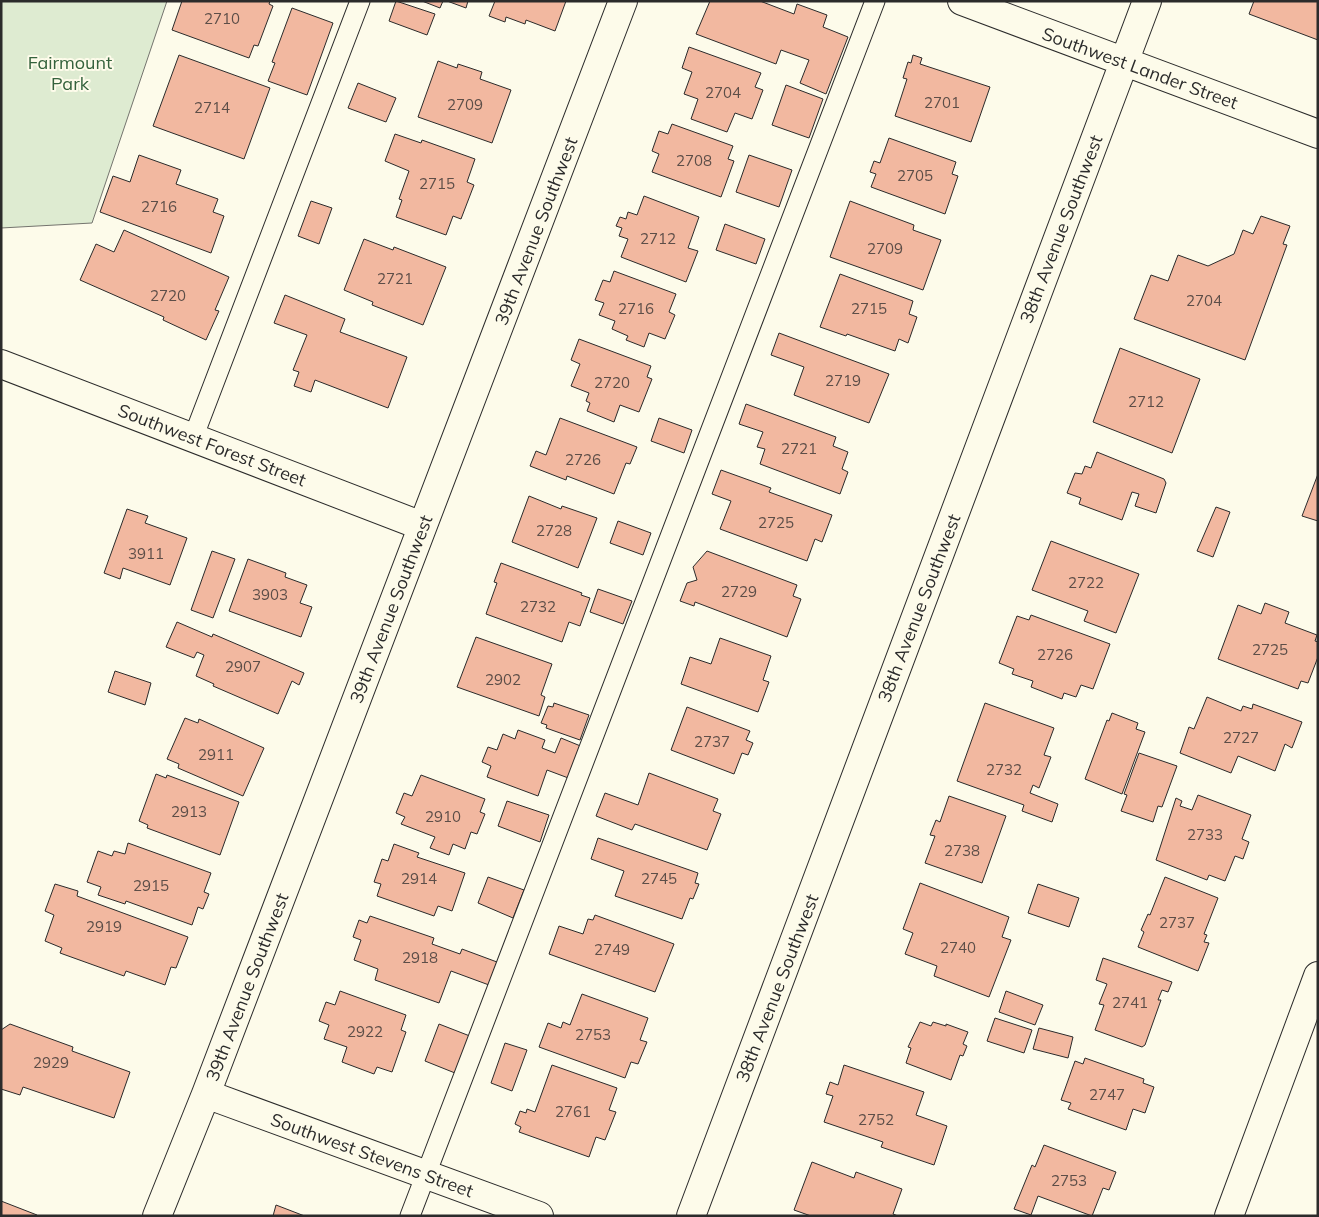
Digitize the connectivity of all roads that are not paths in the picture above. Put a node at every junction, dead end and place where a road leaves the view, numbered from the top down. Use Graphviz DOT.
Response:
graph roads {
  1 [pos="360,1"];
  2 [pos="623,1"];
  3 [pos="875,1"];
  4 [pos="962,1"];
  5 [pos="1147,1"];
  6 [pos="1124,62"];
  7 [pos="1318,134"];
  8 [pos="1,364"];
  9 [pos="193,438"];
  10 [pos="422,526"];
  11 [pos="1318,976"];
  12 [pos="206,1094"];
  13 [pos="426,1174"];
  14 [pos="157,1216"];
  15 [pos="410,1216"];
  16 [pos="539,1216"];
  17 [pos="692,1216"];
  18 [pos="1229,1216"];
  1 -- 9 [label="lane"];
  2 -- 10 [label="street, 39th Avenue Southwest"];
  3 -- 13 [label="lane"];
  4 -- 6 [label="street, Southwest Lander Street"];
  5 -- 6 [label="street, 38th Avenue Southwest"];
  6 -- 7 [label="street, Southwest Lander Street"];
  6 -- 17 [label="street, 38th Avenue Southwest"];
  8 -- 9 [label="street, Southwest Forest Street"];
  9 -- 10 [label="street, Southwest Forest Street"];
  10 -- 12 [label="street, 39th Avenue Southwest"];
  11 -- 18 [label="street"];
  12 -- 13 [label="street, Southwest Stevens Street"];
  12 -- 14 [label="street, 39th Avenue Southwest"];
  13 -- 15 [label="lane"];
  13 -- 16 [label="street, Southwest Stevens Street"];
}
